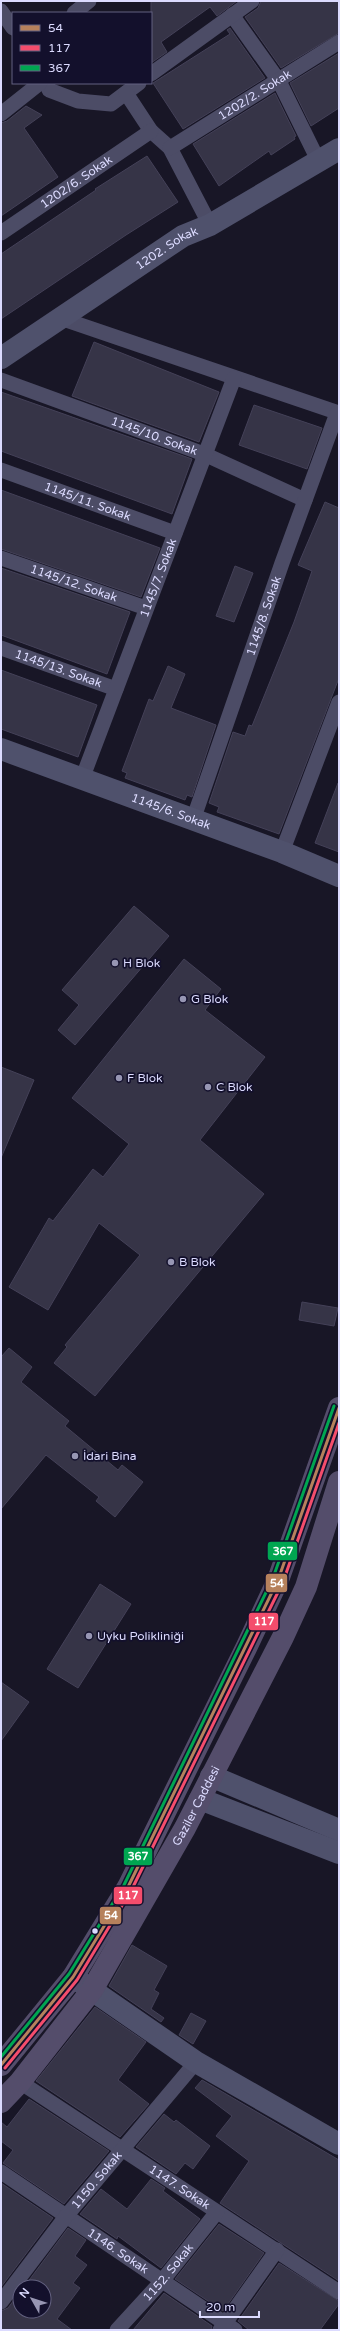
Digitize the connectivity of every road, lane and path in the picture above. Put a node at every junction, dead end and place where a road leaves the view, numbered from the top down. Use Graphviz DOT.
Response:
graph roads {
  1 [pos="89,1"];
  2 [pos="252,1"];
  3 [pos="1,12"];
  4 [pos="75,12"];
  5 [pos="232,15"];
  6 [pos="12,27"];
  7 [pos="339,42"];
  8 [pos="152,73"];
  9 [pos="279,81"];
  10 [pos="39,84"];
  11 [pos="47,84"];
  12 [pos="138,84"];
  13 [pos="126,93"];
  14 [pos="1,114"];
  15 [pos="151,131"];
  16 [pos="170,148"];
  17 [pos="339,149"];
  18 [pos="319,162"];
  19 [pos="210,225"];
  20 [pos="1,233"];
  21 [pos="60,318"];
  22 [pos="1,358"];
  23 [pos="234,378"];
  24 [pos="1,380"];
  25 [pos="338,413"];
  26 [pos="204,454"];
  27 [pos="1,470"];
  28 [pos="305,500"];
  29 [pos="175,534"];
  30 [pos="1,558"];
  31 [pos="146,608"];
  32 [pos="1,648"];
  33 [pos="116,689"];
  34 [pos="339,702"];
  35 [pos="1,749"];
  36 [pos="82,779"];
  37 [pos="193,820"];
  38 [pos="282,852"];
  39 [pos="339,876"];
  40 [pos="339,1408"];
  41 [pos="339,1482"];
  42 [pos="266,1606"];
  43 [pos="201,1785"];
  44 [pos="175,1792"];
  45 [pos="339,1830"];
  46 [pos="339,1853"];
  47 [pos="73,1977"];
  48 [pos="92,1990"];
  49 [pos="196,2062"];
  50 [pos="1,2065"];
  51 [pos="20,2082"];
  52 [pos="1,2102"];
  53 [pos="339,2144"];
  54 [pos="120,2149"];
  55 [pos="1,2172"];
  56 [pos="217,2212"];
  57 [pos="67,2215"];
  58 [pos="277,2250"];
  59 [pos="162,2281"];
  60 [pos="339,2292"];
  61 [pos="1,2302"];
  62 [pos="226,2328"];
  63 [pos="116,2330"];
  1 -- 4 [label="street"];
  2 -- 5 [label="street"];
  3 -- 6 [label="street"];
  5 -- 8 [label="street"];
  5 -- 9 [label="street"];
  7 -- 9 [label="street, 1202/2. Sokak"];
  9 -- 16 [label="street, 1202/2. Sokak"];
  9 -- 18 [label="street"];
  10 -- 14 [label="street"];
  11 -- 13 [label="street"];
  12 -- 13 [label="street"];
  13 -- 15 [label="street"];
  15 -- 16 [label="street"];
  15 -- 20 [label="street, 1202/6. Sokak"];
  16 -- 19 [label="street"];
  17 -- 18 [label="street, 1202. Sokak"];
  18 -- 19 [label="street, 1202. Sokak"];
  19 -- 21 [label="street, 1202. Sokak"];
  21 -- 22 [label="street, 1202. Sokak"];
  21 -- 23 [label="street"];
  23 -- 25 [label="street"];
  23 -- 26 [label="street, 1145/7. Sokak"];
  24 -- 26 [label="street, 1145/10. Sokak"];
  25 -- 28 [label="street, 1145/8. Sokak"];
  26 -- 28 [label="street, 1145/10. Sokak"];
  26 -- 29 [label="street, 1145/7. Sokak"];
  27 -- 29 [label="street, 1145/11. Sokak"];
  28 -- 37 [label="street, 1145/8. Sokak"];
  29 -- 31 [label="street, 1145/7. Sokak"];
  30 -- 31 [label="street, 1145/12. Sokak"];
  31 -- 33 [label="street, 1145/7. Sokak"];
  32 -- 33 [label="street, 1145/13. Sokak"];
  33 -- 36 [label="street, 1145/7. Sokak"];
  34 -- 38 [label="street"];
  35 -- 36 [label="street, 1145/6. Sokak"];
  36 -- 37 [label="street, 1145/6. Sokak"];
  37 -- 38 [label="street, 1145/6. Sokak"];
  38 -- 39 [label="street, 1145/6. Sokak"];
  40 -- 42 [label="main road, Gaziler Caddesi"];
  41 -- 43 [label="main road, Gaziler Caddesi"];
  42 -- 43 [label="main road"];
  42 -- 44 [label="main road, Gaziler Caddesi"];
  43 -- 44 [label="main road"];
  43 -- 45 [label="street"];
  43 -- 46 [label="street"];
  43 -- 48 [label="main road, Gaziler Caddesi"];
  44 -- 47 [label="main road, Gaziler Caddesi"];
  47 -- 48 [label="street"];
  47 -- 50 [label="main road, Gaziler Caddesi"];
  48 -- 49 [label="street"];
  48 -- 51 [label="main road, Gaziler Caddesi"];
  49 -- 53 [label="street"];
  49 -- 54 [label="street, 1150. Sokak"];
  51 -- 52 [label="main road, Gaziler Caddesi"];
  51 -- 54 [label="street, 1147. Sokak"];
  54 -- 56 [label="street, 1147. Sokak"];
  54 -- 57 [label="street, 1150. Sokak"];
  55 -- 57 [label="street, 1146. Sokak"];
  56 -- 58 [label="street, 1147. Sokak"];
  56 -- 59 [label="street, 1152. Sokak"];
  57 -- 59 [label="street, 1146. Sokak"];
  57 -- 61 [label="street, 1150. Sokak"];
  58 -- 60 [label="street, 1147. Sokak"];
  58 -- 62 [label="street"];
  59 -- 62 [label="street, 1146. Sokak"];
  59 -- 63 [label="street, 1152. Sokak"];
}
